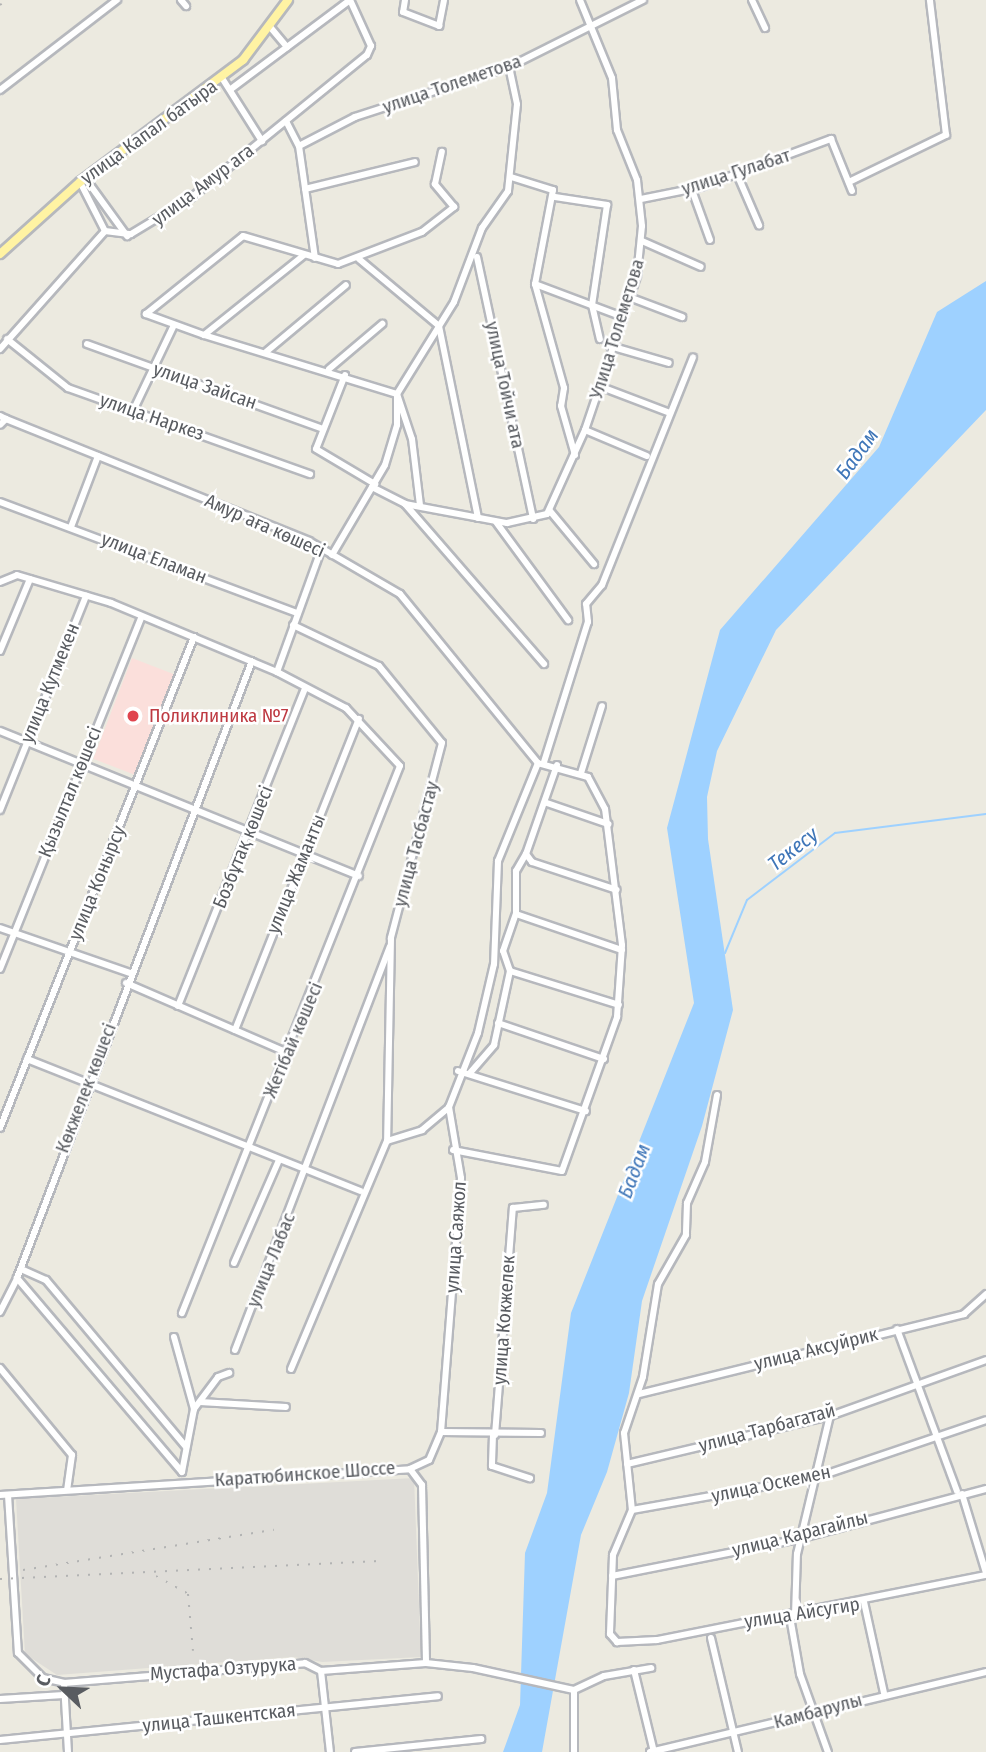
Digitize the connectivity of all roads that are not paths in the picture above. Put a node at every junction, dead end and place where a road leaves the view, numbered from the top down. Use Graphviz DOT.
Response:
graph roads {
  1 [pos="117,0"];
  2 [pos="288,0"];
  3 [pos="350,0"];
  4 [pos="405,0"];
  5 [pos="444,0"];
  6 [pos="580,0"];
  7 [pos="643,0"];
  8 [pos="752,0"];
  9 [pos="930,0"];
  10 [pos="592,26"];
  11 [pos="271,27"];
  12 [pos="765,29"];
  13 [pos="287,47"];
  14 [pos="509,67"];
  15 [pos="222,78"];
  16 [pos="231,89"];
  17 [pos="0,90"];
  18 [pos="286,121"];
  19 [pos="262,141"];
  20 [pos="299,146"];
  21 [pos="442,152"];
  22 [pos="415,162"];
  23 [pos="737,174"];
  24 [pos="511,177"];
  25 [pos="83,180"];
  26 [pos="849,182"];
  27 [pos="304,189"];
  28 [pos="692,190"];
  29 [pos="852,191"];
  30 [pos="555,197"];
  31 [pos="640,199"];
  32 [pos="759,225"];
  33 [pos="105,232"];
  34 [pos="127,236"];
  35 [pos="710,240"];
  36 [pos="642,242"];
  37 [pos="475,251"];
  38 [pos="0,254"];
  39 [pos="304,255"];
  40 [pos="315,258"];
  41 [pos="359,259"];
  42 [pos="701,267"];
  43 [pos="535,284"];
  44 [pos="346,285"];
  45 [pos="629,297"];
  46 [pos="592,305"];
  47 [pos="620,316"];
  48 [pos="682,317"];
  49 [pos="382,324"];
  50 [pos="174,325"];
  51 [pos="439,326"];
  52 [pos="204,335"];
  53 [pos="7,339"];
  54 [pos="600,339"];
  55 [pos="88,344"];
  56 [pos="610,346"];
  57 [pos="0,349"];
  58 [pos="266,352"];
  59 [pos="694,357"];
  60 [pos="670,363"];
  61 [pos="153,368"];
  62 [pos="329,369"];
  63 [pos="345,375"];
  64 [pos="599,386"];
  65 [pos="397,394"];
  66 [pos="134,411"];
  67 [pos="670,413"];
  68 [pos="3,418"];
  69 [pos="0,425"];
  70 [pos="323,429"];
  71 [pos="585,430"];
  72 [pos="575,455"];
  73 [pos="97,456"];
  74 [pos="647,456"];
  75 [pos="310,474"];
  76 [pos="374,486"];
  77 [pos="0,502"];
  78 [pos="405,503"];
  79 [pos="420,505"];
  80 [pos="550,511"];
  81 [pos="478,518"];
  82 [pos="533,519"];
  83 [pos="496,522"];
  84 [pos="71,527"];
  85 [pos="322,548"];
  86 [pos="332,555"];
  87 [pos="594,564"];
  88 [pos="30,579"];
  89 [pos="0,582"];
  90 [pos="86,596"];
  91 [pos="297,613"];
  92 [pos="142,616"];
  93 [pos="568,620"];
  94 [pos="293,625"];
  95 [pos="194,637"];
  96 [pos="0,650"];
  97 [pos="252,661"];
  98 [pos="544,664"];
  99 [pos="277,672"];
  100 [pos="305,688"];
  101 [pos="602,706"];
  102 [pos="359,719"];
  103 [pos="0,732"];
  104 [pos="26,742"];
  105 [pos="539,761"];
  106 [pos="81,765"];
  107 [pos="557,765"];
  108 [pos="581,773"];
  109 [pos="135,785"];
  110 [pos="547,803"];
  111 [pos="194,809"];
  112 [pos="0,810"];
  113 [pos="608,824"];
  114 [pos="250,832"];
  115 [pos="303,853"];
  116 [pos="526,854"];
  117 [pos="359,876"];
  118 [pos="617,890"];
  119 [pos="516,914"];
  120 [pos="0,928"];
  121 [pos="15,933"];
  122 [pos="391,944"];
  123 [pos="622,950"];
  124 [pos="70,951"];
  125 [pos="0,970"];
  126 [pos="512,970"];
  127 [pos="130,973"];
  128 [pos="126,983"];
  129 [pos="619,1005"];
  130 [pos="178,1006"];
  131 [pos="498,1023"];
  132 [pos="235,1030"];
  133 [pos="288,1052"];
  134 [pos="27,1059"];
  135 [pos="604,1059"];
  136 [pos="458,1071"];
  137 [pos="470,1073"];
  138 [pos="88,1085"];
  139 [pos="717,1094"];
  140 [pos="449,1107"];
  141 [pos="586,1111"];
  142 [pos="0,1128"];
  143 [pos="387,1140"];
  144 [pos="249,1148"];
  145 [pos="453,1150"];
  146 [pos="279,1160"];
  147 [pos="306,1170"];
  148 [pos="361,1191"];
  149 [pos="544,1205"];
  150 [pos="234,1263"];
  151 [pos="21,1269"];
  152 [pos="17,1278"];
  153 [pos="986,1294"];
  154 [pos="0,1312"];
  155 [pos="182,1313"];
  156 [pos="897,1329"];
  157 [pos="174,1337"];
  158 [pos="235,1350"];
  159 [pos="986,1360"];
  160 [pos="0,1368"];
  161 [pos="291,1369"];
  162 [pos="229,1374"];
  163 [pos="918,1382"];
  164 [pos="639,1394"];
  165 [pos="200,1402"];
  166 [pos="286,1407"];
  167 [pos="194,1409"];
  168 [pos="830,1416"];
  169 [pos="986,1420"];
  170 [pos="441,1432"];
  171 [pos="541,1433"];
  172 [pos="937,1434"];
  173 [pos="494,1435"];
  174 [pos="186,1447"];
  175 [pos="429,1460"];
  176 [pos="627,1464"];
  177 [pos="410,1469"];
  178 [pos="182,1472"];
  179 [pos="420,1477"];
  180 [pos="818,1477"];
  181 [pos="530,1478"];
  182 [pos="184,1481"];
  183 [pos="986,1489"];
  184 [pos="67,1490"];
  185 [pos="959,1493"];
  186 [pos="8,1494"];
  187 [pos="0,1495"];
  188 [pos="632,1510"];
  189 [pos="802,1537"];
  190 [pos="986,1574"];
  191 [pos="612,1576"];
  192 [pos="864,1602"];
  193 [pos="793,1616"];
  194 [pos="711,1638"];
  195 [pos="426,1663"];
  196 [pos="651,1668"];
  197 [pos="634,1670"];
  198 [pos="321,1671"];
  199 [pos="986,1672"];
  200 [pos="64,1683"];
  201 [pos="574,1690"];
  202 [pos="884,1693"];
  203 [pos="64,1695"];
  204 [pos="438,1696"];
  205 [pos="0,1699"];
  206 [pos="325,1707"];
  207 [pos="814,1714"];
  208 [pos="733,1732"];
  209 [pos="67,1733"];
  210 [pos="481,1739"];
  211 [pos="0,1740"];
  212 [pos="68,1752"];
  213 [pos="330,1752"];
  214 [pos="355,1752"];
  215 [pos="574,1752"];
  216 [pos="653,1752"];
  217 [pos="738,1752"];
  218 [pos="828,1752"];
  1 -- 17 [label="street"];
  2 -- 11 [label="main road, улица Капал батыра"];
  3 -- 13 [label="street"];
  3 -- 18 [label="street, улица Амур ага"];
  4 -- 5 [label="street"];
  6 -- 10 [label="street, Улица Толеметова"];
  7 -- 10 [label="street, улица Толеметова"];
  8 -- 12 [label="street"];
  9 -- 26 [label="street"];
  10 -- 14 [label="street, улица Толеметова"];
  10 -- 31 [label="street, Улица Толеметова"];
  11 -- 13 [label="street"];
  11 -- 15 [label="main road, улица Капал батыра"];
  13 -- 16 [label="street"];
  14 -- 20 [label="street, улица Толеметова"];
  14 -- 24 [label="street"];
  15 -- 16 [label="street"];
  15 -- 25 [label="main road, улица Капал батыра"];
  16 -- 19 [label="street"];
  18 -- 19 [label="street, улица Амур ага"];
  18 -- 20 [label="street"];
  19 -- 34 [label="street, улица Амур ага"];
  20 -- 27 [label="street"];
  21 -- 41 [label="street"];
  22 -- 27 [label="street"];
  23 -- 26 [label="street, улица Гулабат"];
  23 -- 28 [label="street, улица Гулабат"];
  23 -- 32 [label="street"];
  24 -- 30 [label="street"];
  24 -- 37 [label="street"];
  25 -- 33 [label="street"];
  25 -- 34 [label="street"];
  25 -- 38 [label="main road, улица Капал батыра"];
  26 -- 29 [label="street"];
  27 -- 40 [label="street"];
  28 -- 31 [label="street, улица Гулабат"];
  28 -- 35 [label="street"];
  30 -- 43 [label="street"];
  30 -- 46 [label="street"];
  31 -- 36 [label="street, Улица Толеметова"];
  33 -- 34 [label="street"];
  33 -- 53 [label="street"];
  36 -- 42 [label="street"];
  36 -- 45 [label="street, Улица Толеметова"];
  37 -- 51 [label="street"];
  37 -- 82 [label="street, улица Тойчи ата"];
  39 -- 40 [label="street"];
  39 -- 50 [label="street"];
  39 -- 52 [label="street"];
  40 -- 41 [label="street"];
  41 -- 51 [label="street"];
  43 -- 46 [label="street"];
  43 -- 72 [label="street"];
  44 -- 58 [label="street"];
  45 -- 47 [label="street, Улица Толеметова"];
  45 -- 48 [label="street"];
  46 -- 47 [label="street"];
  46 -- 54 [label="street"];
  47 -- 56 [label="street, Улица Толеметова"];
  49 -- 62 [label="street"];
  50 -- 52 [label="street"];
  50 -- 61 [label="street"];
  51 -- 65 [label="street"];
  51 -- 81 [label="street"];
  52 -- 58 [label="street"];
  53 -- 57 [label="street"];
  53 -- 66 [label="street, улица Наркез"];
  55 -- 61 [label="street, улица Зайсан"];
  56 -- 60 [label="street"];
  56 -- 64 [label="street, Улица Толеметова"];
  58 -- 62 [label="street"];
  59 -- 67 [label="street, улица Саяжол"];
  61 -- 66 [label="street"];
  61 -- 70 [label="street, улица Зайсан"];
  62 -- 63 [label="street"];
  63 -- 65 [label="street"];
  63 -- 70 [label="street"];
  64 -- 67 [label="street"];
  64 -- 71 [label="street, Улица Толеметова"];
  65 -- 76 [label="street"];
  65 -- 79 [label="street"];
  66 -- 75 [label="street, улица Наркез"];
  67 -- 105 [label="street, улица Саяжол"];
  68 -- 69 [label="street"];
  68 -- 73 [label="street, Амур аға көшесі"];
  70 -- 76 [label="street"];
  71 -- 72 [label="street, Улица Толеметова"];
  71 -- 74 [label="street"];
  72 -- 80 [label="street, Улица Толеметова"];
  73 -- 84 [label="street"];
  73 -- 85 [label="street, Амур аға көшесі"];
  76 -- 78 [label="street"];
  76 -- 86 [label="street"];
  77 -- 84 [label="street, улица Еламан"];
  78 -- 79 [label="street"];
  78 -- 98 [label="street"];
  79 -- 81 [label="street"];
  80 -- 82 [label="street"];
  80 -- 87 [label="street"];
  81 -- 83 [label="street"];
  82 -- 83 [label="street"];
  83 -- 93 [label="street"];
  84 -- 91 [label="street, улица Еламан"];
  85 -- 86 [label="street, Амур аға көшесі"];
  85 -- 91 [label="street"];
  86 -- 105 [label="street, Амур аға көшесі"];
  88 -- 89 [label="street"];
  88 -- 90 [label="street"];
  88 -- 96 [label="street"];
  90 -- 92 [label="street"];
  90 -- 104 [label="street, улица Кутмекен"];
  91 -- 94 [label="street"];
  92 -- 95 [label="street"];
  92 -- 106 [label="street, Қызылтал көшесі"];
  94 -- 99 [label="street"];
  94 -- 122 [label="street, улица Тасбастау"];
  95 -- 97 [label="street"];
  95 -- 109 [label="street, улица Конырсу"];
  97 -- 99 [label="street"];
  97 -- 111 [label="street, Көкжелек көшесі"];
  99 -- 100 [label="street"];
  100 -- 102 [label="street"];
  100 -- 114 [label="street, Бозбұтақ көшесі"];
  101 -- 108 [label="street"];
  102 -- 115 [label="street, улица Жаманты"];
  102 -- 117 [label="street, Жетібай көшесі"];
  103 -- 104 [label="street"];
  104 -- 106 [label="street"];
  104 -- 112 [label="street, улица Кутмекен"];
  105 -- 107 [label="street"];
  105 -- 136 [label="street, улица Саяжол"];
  106 -- 109 [label="street"];
  106 -- 121 [label="street, Қызылтал көшесі"];
  107 -- 108 [label="street"];
  107 -- 110 [label="street"];
  108 -- 113 [label="street"];
  109 -- 111 [label="street"];
  109 -- 124 [label="street, улица Конырсу"];
  110 -- 113 [label="street"];
  110 -- 116 [label="street"];
  111 -- 114 [label="street"];
  111 -- 127 [label="street, Көкжелек көшесі"];
  113 -- 118 [label="street"];
  114 -- 115 [label="street"];
  114 -- 130 [label="street, Бозбұтақ көшесі"];
  115 -- 117 [label="street"];
  115 -- 132 [label="street, улица Жаманты"];
  116 -- 118 [label="street"];
  116 -- 119 [label="street"];
  117 -- 133 [label="street, Жетібай көшесі"];
  118 -- 123 [label="street"];
  119 -- 123 [label="street"];
  119 -- 126 [label="street"];
  120 -- 121 [label="street"];
  121 -- 124 [label="street"];
  121 -- 125 [label="street, Қызылтал көшесі"];
  122 -- 143 [label="street, улица Тасбастау"];
  122 -- 147 [label="street, улица Лабас"];
  123 -- 129 [label="street"];
  124 -- 127 [label="street"];
  124 -- 134 [label="street, улица Конырсу"];
  126 -- 129 [label="street"];
  126 -- 131 [label="street"];
  127 -- 128 [label="street, Көкжелек көшесі"];
  128 -- 130 [label="street"];
  128 -- 138 [label="street, Көкжелек көшесі"];
  129 -- 135 [label="street"];
  130 -- 132 [label="street"];
  131 -- 135 [label="street"];
  131 -- 137 [label="street"];
  132 -- 133 [label="street"];
  133 -- 144 [label="street, Жетібай көшесі"];
  134 -- 138 [label="street"];
  134 -- 142 [label="street, улица Конырсу"];
  135 -- 141 [label="street"];
  136 -- 137 [label="street"];
  136 -- 140 [label="street, улица Саяжол"];
  137 -- 141 [label="street"];
  138 -- 144 [label="street"];
  138 -- 151 [label="street, Көкжелек көшесі"];
  139 -- 164 [label="street"];
  140 -- 143 [label="street"];
  140 -- 145 [label="street, улица Саяжол"];
  141 -- 145 [label="street"];
  143 -- 148 [label="street, улица Тасбастау"];
  144 -- 146 [label="street"];
  144 -- 155 [label="street, Жетібай көшесі"];
  145 -- 170 [label="street, улица Саяжол"];
  146 -- 147 [label="street"];
  146 -- 150 [label="street"];
  147 -- 148 [label="street"];
  147 -- 158 [label="street, улица Лабас"];
  148 -- 161 [label="street, улица Тасбастау"];
  149 -- 173 [label="street, улица Кокжелек"];
  151 -- 152 [label="street, Көкжелек көшесі"];
  151 -- 174 [label="street"];
  152 -- 154 [label="street, Көкжелек көшесі"];
  152 -- 178 [label="street"];
  153 -- 156 [label="street, улица Аксуйрик"];
  156 -- 163 [label="street"];
  156 -- 164 [label="street, улица Аксуйрик"];
  157 -- 167 [label="street"];
  159 -- 163 [label="street, улица Тарбагатай"];
  160 -- 184 [label="street"];
  162 -- 165 [label="street"];
  163 -- 168 [label="street, улица Тарбагатай"];
  163 -- 172 [label="street"];
  164 -- 176 [label="street"];
  165 -- 166 [label="street"];
  165 -- 167 [label="street"];
  167 -- 174 [label="street"];
  168 -- 176 [label="street, улица Тарбагатай"];
  168 -- 180 [label="street"];
  169 -- 172 [label="street, улица Оскемен"];
  170 -- 173 [label="street"];
  170 -- 175 [label="street, улица Саяжол"];
  171 -- 173 [label="street"];
  172 -- 180 [label="street, улица Оскемен"];
  172 -- 185 [label="street"];
  173 -- 181 [label="street, улица Кокжелек"];
  174 -- 178 [label="street"];
  175 -- 177 [label="street"];
  175 -- 179 [label="street, улица Саяжол"];
  176 -- 188 [label="street"];
  177 -- 179 [label="street, Каратюбинское Шоссе"];
  177 -- 182 [label="street, Каратюбинское Шоссе"];
  178 -- 182 [label="street"];
  179 -- 195 [label="street, Каратюбинское Шоссе"];
  180 -- 188 [label="street, улица Оскемен"];
  180 -- 189 [label="street"];
  182 -- 184 [label="street, Каратюбинское Шоссе"];
  183 -- 185 [label="street, улица Карагайлы"];
  184 -- 186 [label="street, Каратюбинское Шоссе"];
  185 -- 189 [label="street, улица Карагайлы"];
  185 -- 190 [label="street"];
  186 -- 187 [label="street, Каратюбинское Шоссе"];
  186 -- 200 [label="street"];
  188 -- 191 [label="street"];
  189 -- 191 [label="street, улица Карагайлы"];
  189 -- 193 [label="street"];
  190 -- 192 [label="street, улица Айсугир"];
  191 -- 193 [label="street, улица Айсугир"];
  192 -- 193 [label="street, улица Айсугир"];
  192 -- 202 [label="street"];
  193 -- 207 [label="street"];
  194 -- 208 [label="street"];
  195 -- 198 [label="street, Мустафа Озтурука"];
  195 -- 201 [label="street, Мустафа Озтурука"];
  196 -- 197 [label="street"];
  197 -- 201 [label="street"];
  197 -- 216 [label="street"];
  198 -- 200 [label="street, Мустафа Озтурука"];
  198 -- 206 [label="street"];
  199 -- 202 [label="street, Камбарулы"];
  200 -- 203 [label="street"];
  201 -- 215 [label="street"];
  202 -- 207 [label="street, Камбарулы"];
  203 -- 205 [label="street"];
  203 -- 209 [label="street"];
  204 -- 206 [label="street, улица Ташкентская"];
  206 -- 209 [label="street, улица Ташкентская"];
  206 -- 213 [label="street"];
  207 -- 208 [label="street, Камбарулы"];
  207 -- 218 [label="street"];
  208 -- 216 [label="street, Камбарулы"];
  208 -- 217 [label="street"];
  209 -- 211 [label="street, улица Ташкентская"];
  209 -- 212 [label="street"];
  210 -- 214 [label="street"];
}
